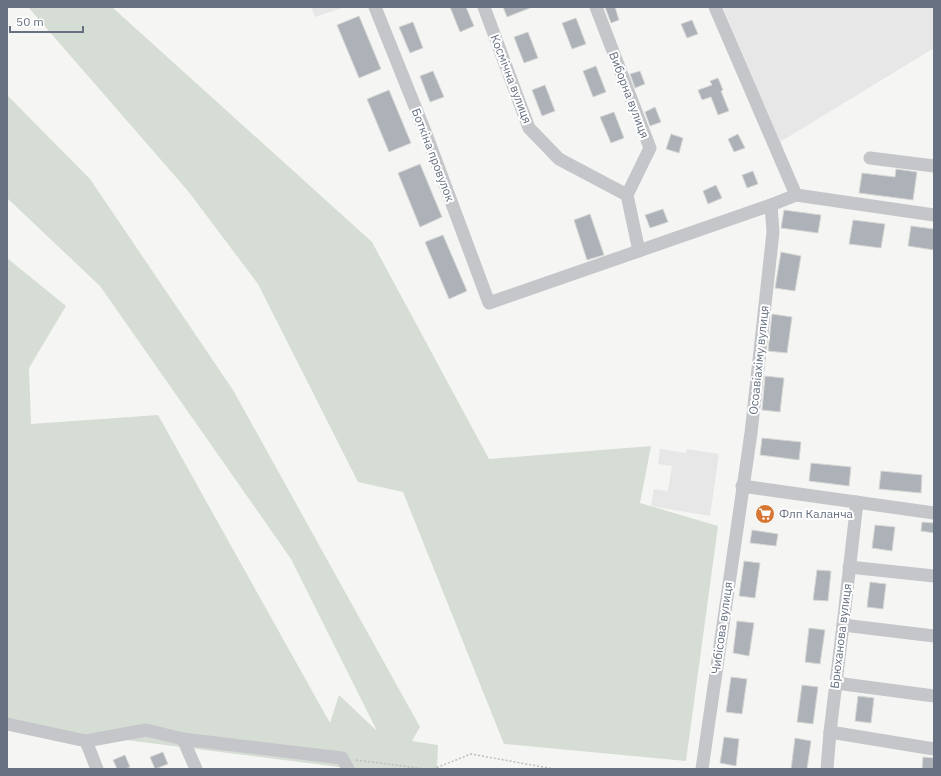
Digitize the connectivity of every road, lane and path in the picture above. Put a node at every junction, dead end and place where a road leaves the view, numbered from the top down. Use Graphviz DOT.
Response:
graph roads {
  1 [pos="375,7"];
  2 [pos="484,7"];
  3 [pos="596,7"];
  4 [pos="715,7"];
  5 [pos="870,158"];
  6 [pos="934,166"];
  7 [pos="627,195"];
  8 [pos="796,195"];
  9 [pos="771,205"];
  10 [pos="934,215"];
  11 [pos="639,251"];
  12 [pos="742,486"];
  13 [pos="857,502"];
  14 [pos="934,513"];
  15 [pos="850,567"];
  16 [pos="934,576"];
  17 [pos="843,625"];
  18 [pos="934,636"];
  19 [pos="836,683"];
  20 [pos="934,696"];
  21 [pos="7,724"];
  22 [pos="830,732"];
  23 [pos="183,739"];
  24 [pos="86,741"];
  25 [pos="934,749"];
  26 [pos="345,764"];
  27 [pos="97,769"];
  28 [pos="196,769"];
  29 [pos="426,769"];
  30 [pos="433,769"];
  31 [pos="554,769"];
  32 [pos="702,769"];
  33 [pos="827,769"];
  1 -- 11 [label="street, Боткіна провулок"];
  2 -- 7 [label="street, Космічна вулиця"];
  3 -- 7 [label="street, Виборна вулиця"];
  4 -- 8 [label="street"];
  5 -- 6 [label="street"];
  7 -- 11 [label="street"];
  8 -- 9 [label="street"];
  8 -- 10 [label="street"];
  9 -- 11 [label="street"];
  9 -- 12 [label="street, Осоавіахіму вулиця"];
  12 -- 13 [label="street"];
  12 -- 32 [label="street, Чибісова вулиця"];
  13 -- 14 [label="street"];
  13 -- 15 [label="street, Брюханова вулиця"];
  15 -- 16 [label="street"];
  15 -- 17 [label="street, Брюханова вулиця"];
  17 -- 18 [label="street"];
  17 -- 19 [label="street, Брюханова вулиця"];
  19 -- 20 [label="street"];
  19 -- 22 [label="street, Брюханова вулиця"];
  21 -- 24 [label="street"];
  22 -- 25 [label="street"];
  22 -- 33 [label="street, Брюханова вулиця"];
  23 -- 24 [label="street"];
  23 -- 26 [label="street"];
  23 -- 28 [label="street"];
  24 -- 27 [label="street"];
  26 -- 29 [label="path"];
  30 -- 31 [label="path"];
}
